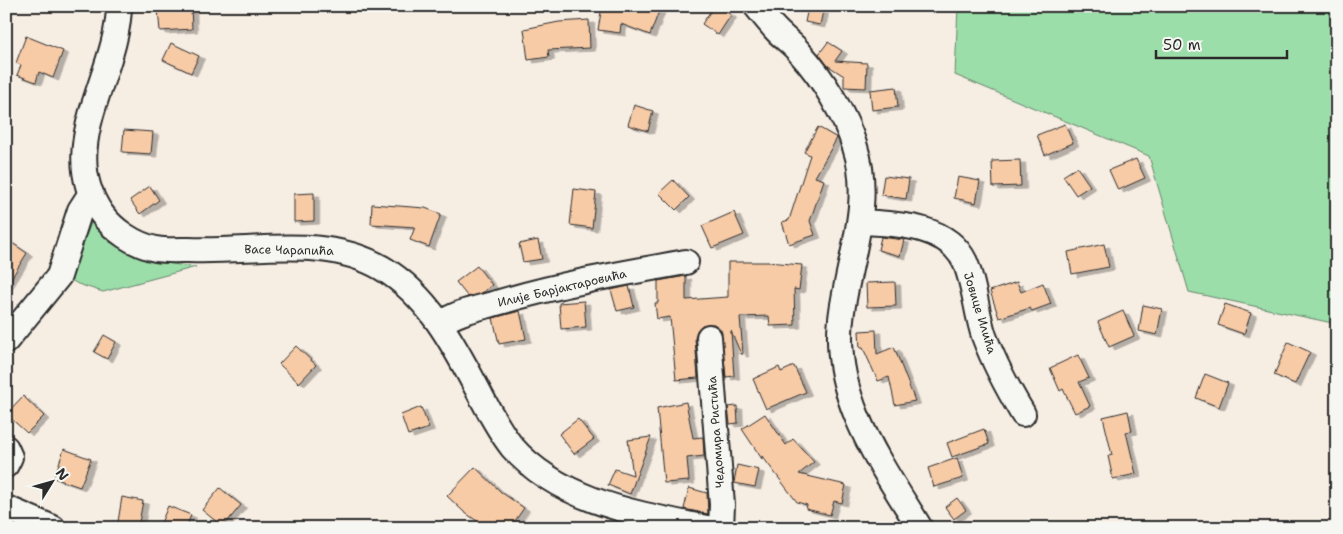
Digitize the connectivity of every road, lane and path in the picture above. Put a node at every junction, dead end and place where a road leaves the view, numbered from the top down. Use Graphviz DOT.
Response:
graph roads {
  1 [pos="119,6"];
  2 [pos="756,6"];
  3 [pos="90,193"];
  4 [pos="860,222"];
  5 [pos="686,262"];
  6 [pos="440,324"];
  7 [pos="709,337"];
  8 [pos="6,341"];
  9 [pos="1023,414"];
  10 [pos="6,448"];
  11 [pos="6,465"];
  12 [pos="6,508"];
  13 [pos="53,528"];
  14 [pos="707,528"];
  15 [pos="721,528"];
  16 [pos="920,528"];
  1 -- 3 [label="street, Васе Чарапића"];
  2 -- 4 [label="street"];
  3 -- 6 [label="street, Васе Чарапића"];
  3 -- 8 [label="street"];
  4 -- 9 [label="street, Јовице Илића"];
  4 -- 16 [label="street"];
  5 -- 6 [label="street, Илије Барјактаровића"];
  6 -- 14 [label="street, Васе Чарапића"];
  7 -- 15 [label="street, Чедомира Ристића"];
  10 -- 11 [label="street"];
  12 -- 13 [label="street"];
}
